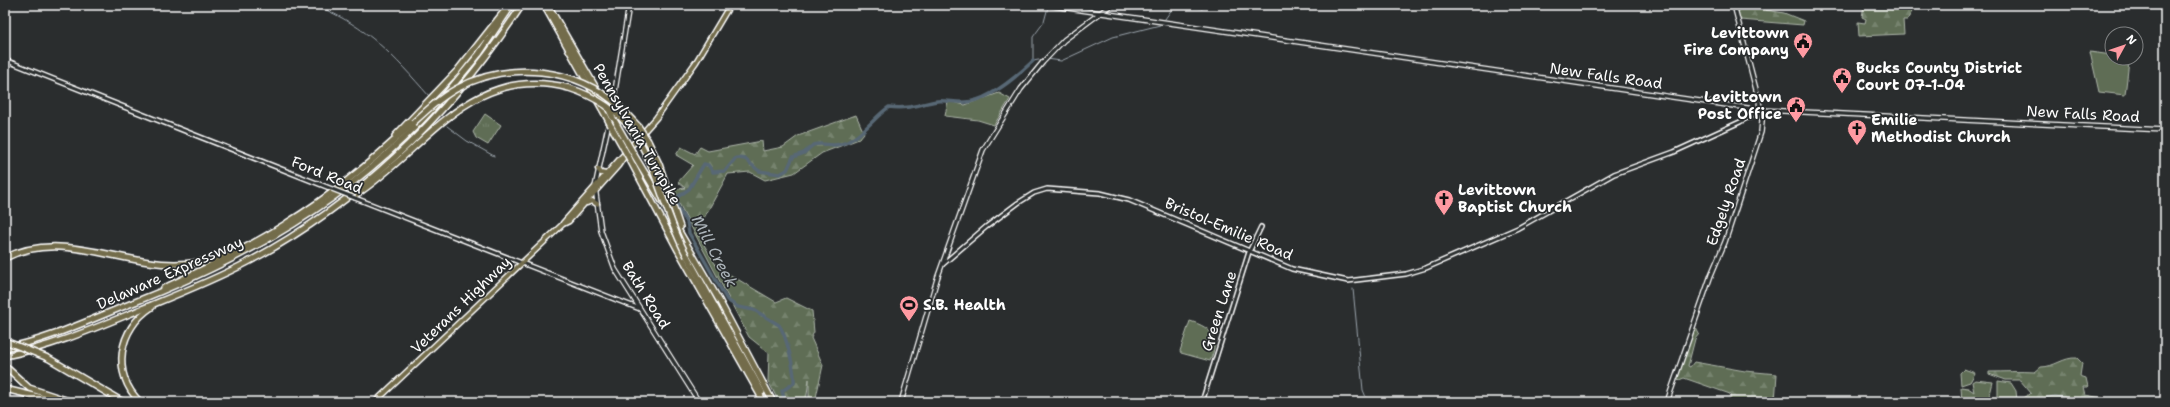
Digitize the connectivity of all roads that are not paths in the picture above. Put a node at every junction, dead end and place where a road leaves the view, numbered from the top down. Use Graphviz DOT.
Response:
graph roads {
  1 [pos="511,5"];
  2 [pos="522,5"];
  3 [pos="544,5"];
  4 [pos="548,5"];
  5 [pos="629,5"];
  6 [pos="730,5"];
  7 [pos="1047,5"];
  8 [pos="1111,5"];
  9 [pos="1734,5"];
  10 [pos="1087,11"];
  11 [pos="1100,13"];
  12 [pos="1116,15"];
  13 [pos="1089,21"];
  14 [pos="5,60"];
  15 [pos="1748,109"];
  16 [pos="1761,110"];
  17 [pos="1749,118"];
  18 [pos="2165,130"];
  19 [pos="626,154"];
  20 [pos="598,169"];
  21 [pos="606,174"];
  22 [pos="351,178"];
  23 [pos="595,186"];
  24 [pos="596,192"];
  25 [pos="597,204"];
  26 [pos="583,205"];
  27 [pos="327,213"];
  28 [pos="563,224"];
  29 [pos="1261,227"];
  30 [pos="687,243"];
  31 [pos="241,250"];
  32 [pos="1249,252"];
  33 [pos="5,258"];
  34 [pos="522,264"];
  35 [pos="942,265"];
  36 [pos="162,300"];
  37 [pos="125,307"];
  38 [pos="640,309"];
  39 [pos="5,341"];
  40 [pos="5,348"];
  41 [pos="5,356"];
  42 [pos="5,366"];
  43 [pos="5,389"];
  44 [pos="59,402"];
  45 [pos="72,402"];
  46 [pos="123,402"];
  47 [pos="140,402"];
  48 [pos="375,402"];
  49 [pos="699,402"];
  50 [pos="766,402"];
  51 [pos="773,402"];
  52 [pos="901,402"];
  53 [pos="1202,402"];
  54 [pos="1667,402"];
  1 -- 22 [label="highway"];
  1 -- 37 [label="highway, Delaware Expressway"];
  2 -- 27 [label="highway, Delaware Expressway"];
  3 -- 19 [label="highway, Pennsylvania Turnpike, bridge"];
  4 -- 30 [label="highway, Pennsylvania Turnpike, bridge"];
  5 -- 20 [label="main road, Bath Road"];
  6 -- 19 [label="main road, Veterans Highway"];
  7 -- 10 [label="main road, New Falls Road"];
  8 -- 11 [label="main road"];
  8 -- 12 [label="main road"];
  9 -- 16 [label="main road, Edgely Road"];
  10 -- 11 [label="main road, New Falls Road"];
  10 -- 13 [label="main road"];
  11 -- 12 [label="main road, New Falls Road"];
  11 -- 13 [label="main road"];
  12 -- 15 [label="main road, New Falls Road"];
  13 -- 35 [label="main road"];
  14 -- 34 [label="street, Ford Road, bridge"];
  15 -- 16 [label="main road, New Falls Road"];
  15 -- 17 [label="main road"];
  16 -- 17 [label="street, Bristol-Emilie Road"];
  16 -- 18 [label="main road, New Falls Road"];
  16 -- 54 [label="main road, Edgely Road"];
  17 -- 32 [label="street, Bristol-Emilie Road"];
  19 -- 21 [label="main road, Veterans Highway"];
  19 -- 24 [label="main road, Veterans Highway"];
  19 -- 50 [label="highway, Pennsylvania Turnpike"];
  20 -- 21 [label="main road"];
  20 -- 23 [label="main road, Bath Road"];
  21 -- 23 [label="main road, Veterans Highway"];
  22 -- 30 [label="highway, bridge"];
  22 -- 31 [label="highway"];
  23 -- 24 [label="main road, Bath Road"];
  23 -- 28 [label="main road, Veterans Highway"];
  24 -- 25 [label="main road, Bath Road"];
  24 -- 26 [label="main road, Veterans Highway"];
  25 -- 26 [label="main road"];
  25 -- 38 [label="main road, Bath Road"];
  26 -- 28 [label="main road, Veterans Highway"];
  27 -- 36 [label="highway, Delaware Expressway"];
  27 -- 50 [label="highway, bridge"];
  28 -- 34 [label="main road, Veterans Highway"];
  29 -- 32 [label="street, Green Lane"];
  30 -- 51 [label="highway, Pennsylvania Turnpike"];
  31 -- 33 [label="highway"];
  31 -- 37 [label="highway"];
  32 -- 35 [label="street, Bristol-Emilie Road"];
  32 -- 53 [label="street, Green Lane"];
  34 -- 38 [label="street, Ford Road"];
  34 -- 48 [label="main road, Veterans Highway"];
  35 -- 52 [label="main road"];
  36 -- 41 [label="highway, Delaware Expressway"];
  36 -- 47 [label="highway"];
  37 -- 40 [label="highway, Delaware Expressway"];
  38 -- 49 [label="main road, Bath Road"];
  39 -- 46 [label="highway, bridge"];
  42 -- 45 [label="highway"];
  43 -- 44 [label="highway"];
}
